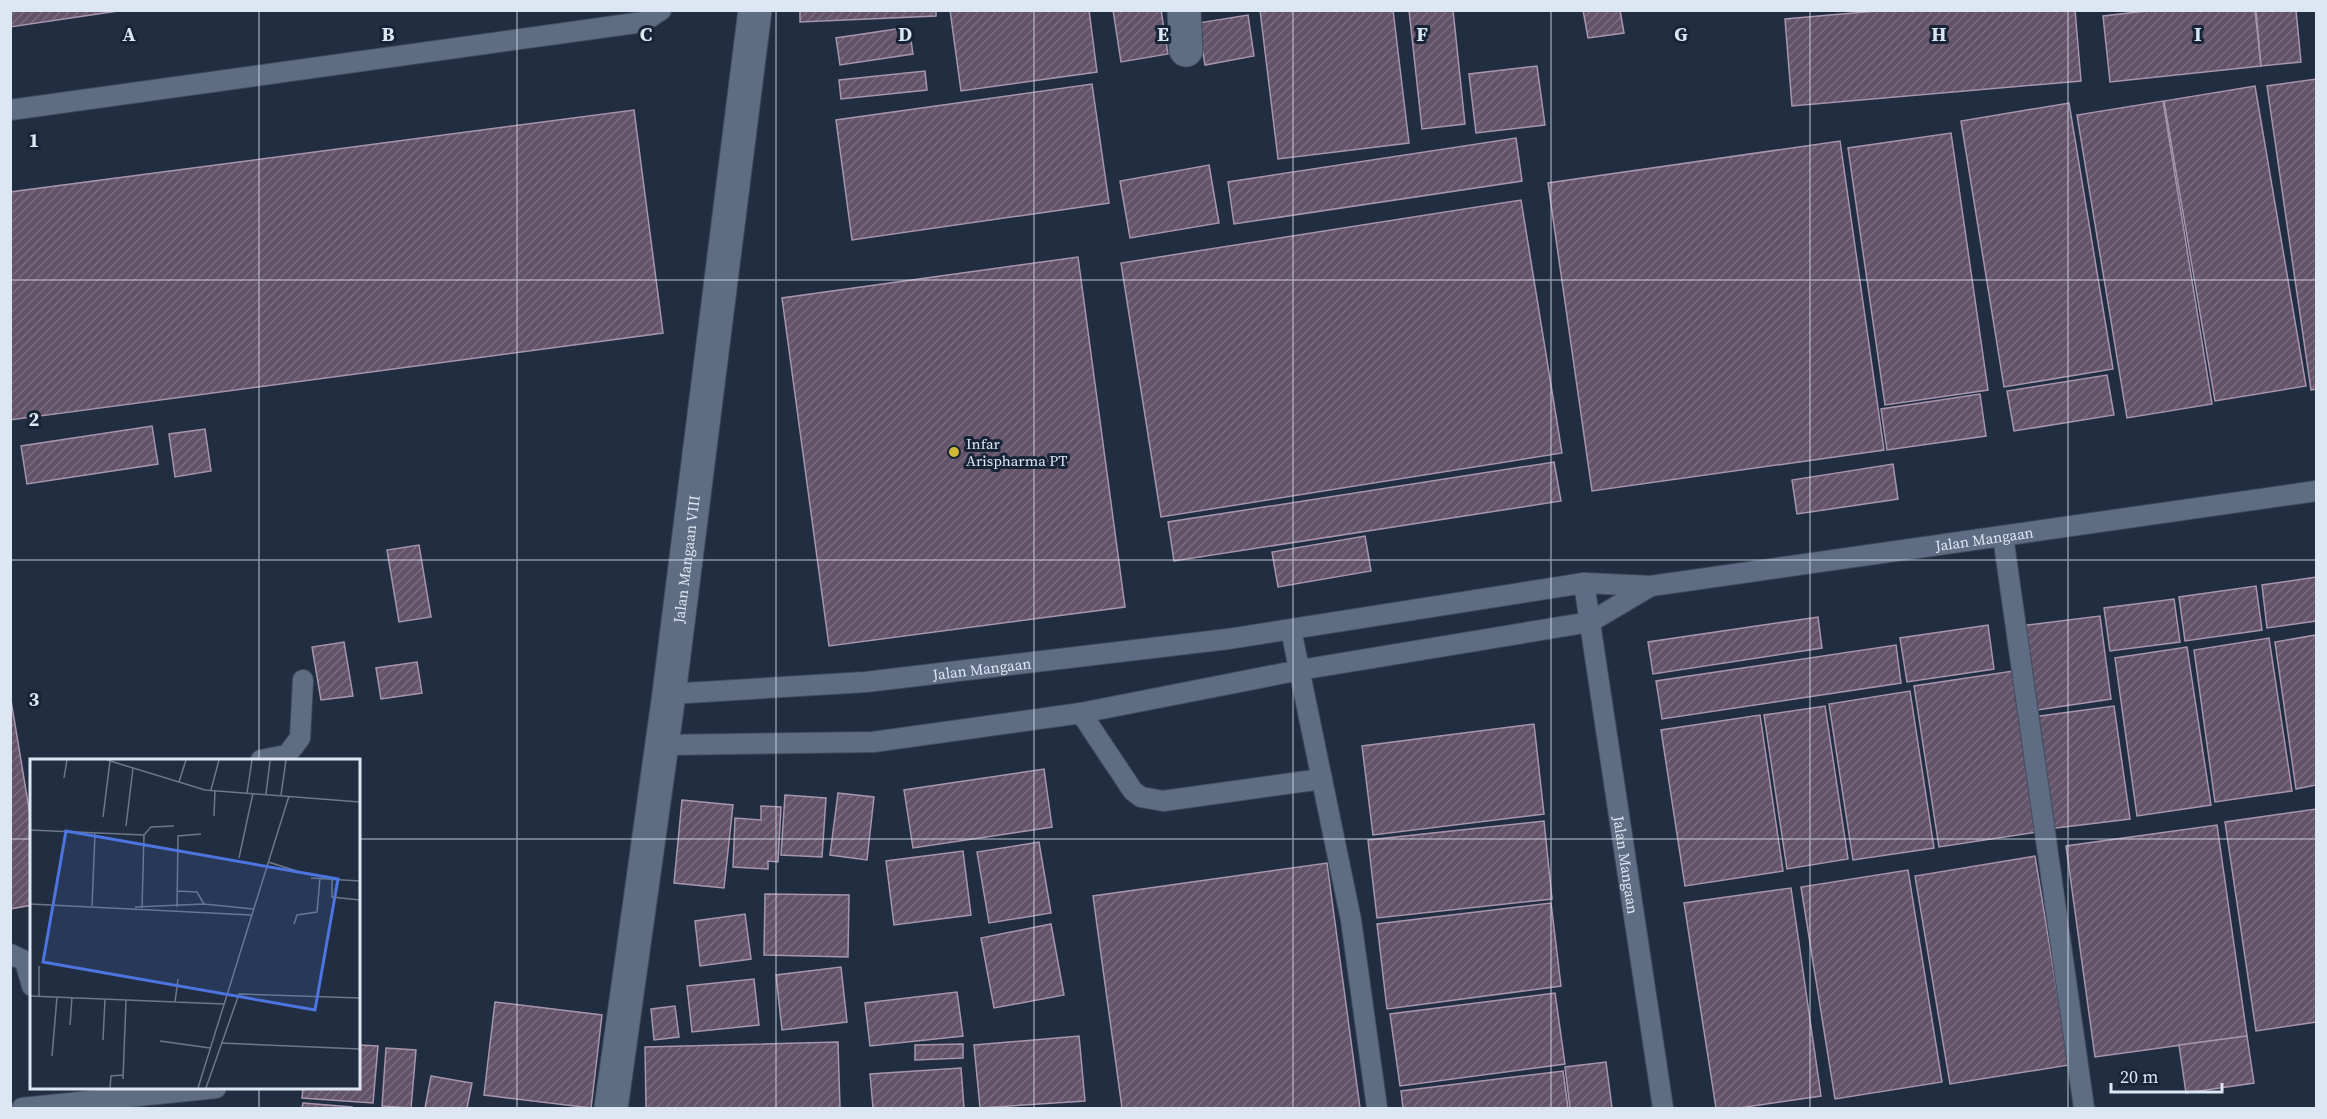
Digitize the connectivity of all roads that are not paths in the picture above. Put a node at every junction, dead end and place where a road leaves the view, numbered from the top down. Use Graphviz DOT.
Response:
graph roads {
  1 [pos="661,10"];
  2 [pos="755,10"];
  3 [pos="1184,10"];
  4 [pos="1186,50"];
  5 [pos="10,110"];
  6 [pos="2316,491"];
  7 [pos="2003,536"];
  8 [pos="1584,583"];
  9 [pos="1651,586"];
  10 [pos="1590,622"];
  11 [pos="1291,630"];
  12 [pos="1300,670"];
  13 [pos="303,680"];
  14 [pos="669,694"];
  15 [pos="1081,713"];
  16 [pos="662,745"];
  17 [pos="265,759"];
  18 [pos="1322,779"];
  19 [pos="10,954"];
  20 [pos="30,979"];
  21 [pos="196,1089"];
  22 [pos="156,1091"];
  23 [pos="55,1096"];
  24 [pos="22,1108"];
  25 [pos="611,1108"];
  26 [pos="1377,1108"];
  27 [pos="1663,1108"];
  28 [pos="2084,1108"];
  1 -- 5 [label="lane"];
  2 -- 14 [label="street, Jalan Mangaan VIII"];
  3 -- 4 [label="street"];
  6 -- 7 [label="lane, Jalan Mangaan"];
  7 -- 9 [label="lane, Jalan Mangaan"];
  7 -- 28 [label="lane"];
  8 -- 9 [label="lane, Jalan Mangaan"];
  8 -- 10 [label="lane, Jalan Mangaan"];
  8 -- 11 [label="lane, Jalan Mangaan"];
  9 -- 10 [label="lane, Jalan Mangaan"];
  10 -- 12 [label="lane, Jalan Mangaan"];
  10 -- 27 [label="lane, Jalan Mangaan"];
  11 -- 12 [label="lane"];
  11 -- 14 [label="lane, Jalan Mangaan"];
  12 -- 15 [label="lane, Jalan Mangaan"];
  12 -- 18 [label="lane"];
  13 -- 17 [label="lane"];
  14 -- 16 [label="street, Jalan Mangaan VIII"];
  15 -- 16 [label="lane, Jalan Mangaan"];
  15 -- 18 [label="lane"];
  16 -- 25 [label="street, Jalan Mangaan VIII"];
  18 -- 26 [label="lane"];
  19 -- 20 [label="lane"];
  21 -- 22 [label="lane"];
  22 -- 23 [label="lane"];
  23 -- 24 [label="lane"];
}
